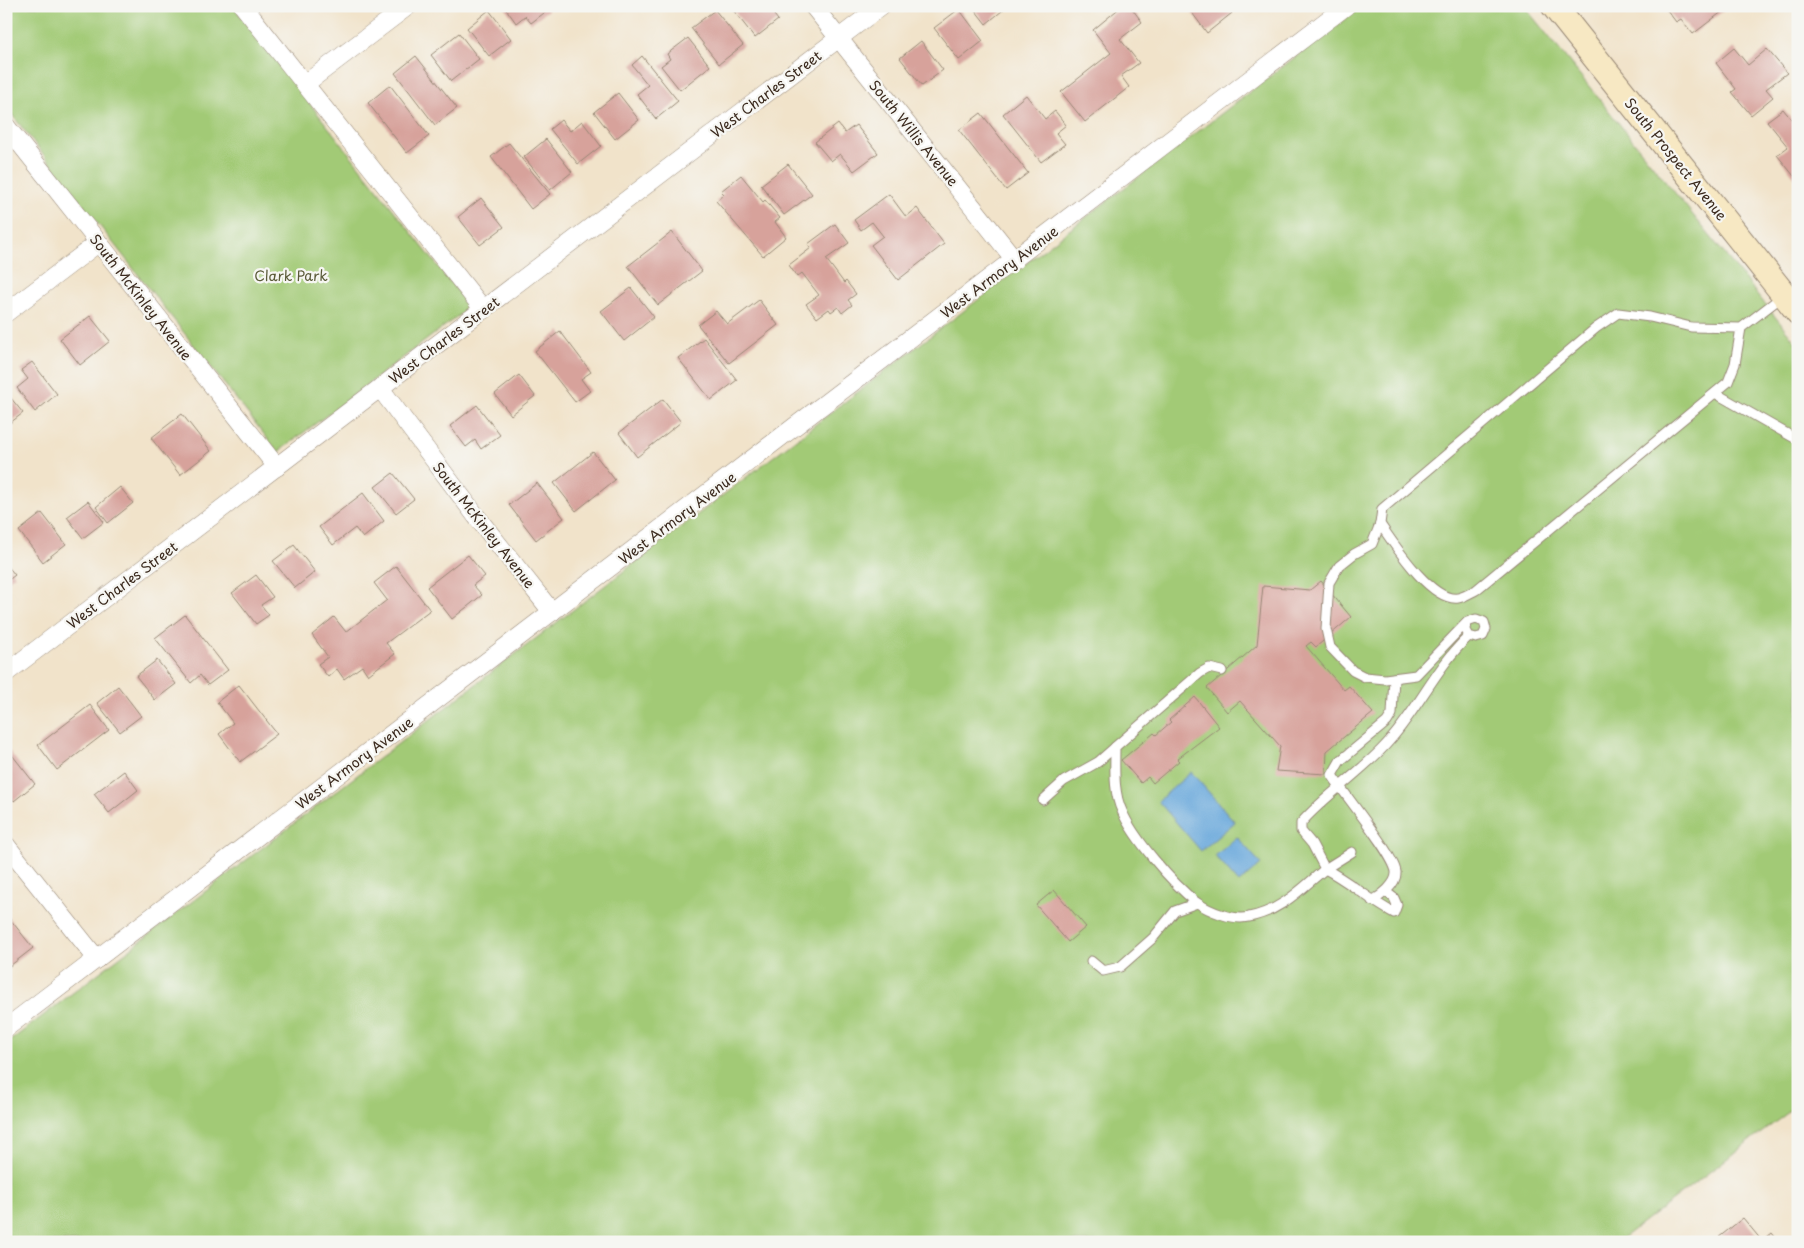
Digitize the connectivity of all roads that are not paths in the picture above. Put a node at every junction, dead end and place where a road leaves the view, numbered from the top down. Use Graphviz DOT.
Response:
graph roads {
  1 [pos="243,6"];
  2 [pos="408,6"];
  3 [pos="813,6"];
  4 [pos="881,6"];
  5 [pos="1346,6"];
  6 [pos="1563,9"];
  7 [pos="839,38"];
  8 [pos="305,84"];
  9 [pos="6,126"];
  10 [pos="98,243"];
  11 [pos="1015,260"];
  12 [pos="1791,303"];
  13 [pos="484,310"];
  14 [pos="6,313"];
  15 [pos="1741,328"];
  16 [pos="380,388"];
  17 [pos="1715,393"];
  18 [pos="1798,440"];
  19 [pos="277,467"];
  20 [pos="1380,524"];
  21 [pos="552,612"];
  22 [pos="1467,622"];
  23 [pos="1469,636"];
  24 [pos="1222,671"];
  25 [pos="6,673"];
  26 [pos="1394,678"];
  27 [pos="1115,748"];
  28 [pos="1340,787"];
  29 [pos="1042,800"];
  30 [pos="6,845"];
  31 [pos="1352,852"];
  32 [pos="1325,869"];
  33 [pos="1386,892"];
  34 [pos="1372,901"];
  35 [pos="1197,903"];
  36 [pos="97,959"];
  37 [pos="1091,961"];
  38 [pos="6,1028"];
  1 -- 8 [label="street"];
  2 -- 8 [label="street"];
  3 -- 7 [label="street, South Willis Avenue"];
  4 -- 7 [label="street, West Charles Street"];
  5 -- 11 [label="street, West Armory Avenue"];
  6 -- 12 [label="main road, South Prospect Avenue"];
  7 -- 11 [label="street, South Willis Avenue"];
  7 -- 13 [label="street, West Charles Street"];
  8 -- 13 [label="street"];
  9 -- 10 [label="street, South McKinley Avenue"];
  10 -- 14 [label="street"];
  10 -- 19 [label="street, South McKinley Avenue"];
  11 -- 21 [label="street, West Armory Avenue"];
  12 -- 15 [label="lane"];
  13 -- 16 [label="street, West Charles Street"];
  15 -- 17 [label="lane"];
  15 -- 20 [label="lane"];
  16 -- 19 [label="street, West Charles Street"];
  16 -- 21 [label="street, South McKinley Avenue"];
  17 -- 18 [label="lane"];
  17 -- 20 [label="lane"];
  19 -- 25 [label="street, West Charles Street"];
  20 -- 26 [label="lane"];
  21 -- 36 [label="street, West Armory Avenue"];
  22 -- 23 [label="lane"];
  22 -- 23 [label="lane"];
  22 -- 26 [label="lane"];
  23 -- 28 [label="lane"];
  24 -- 27 [label="lane"];
  26 -- 28 [label="lane"];
  27 -- 29 [label="lane"];
  27 -- 35 [label="lane"];
  28 -- 32 [label="lane"];
  28 -- 33 [label="lane"];
  30 -- 36 [label="street"];
  31 -- 32 [label="lane"];
  32 -- 34 [label="lane"];
  32 -- 35 [label="lane"];
  33 -- 34 [label="lane"];
  33 -- 34 [label="lane"];
  35 -- 37 [label="lane"];
  36 -- 38 [label="street, West Armory Avenue"];
}
